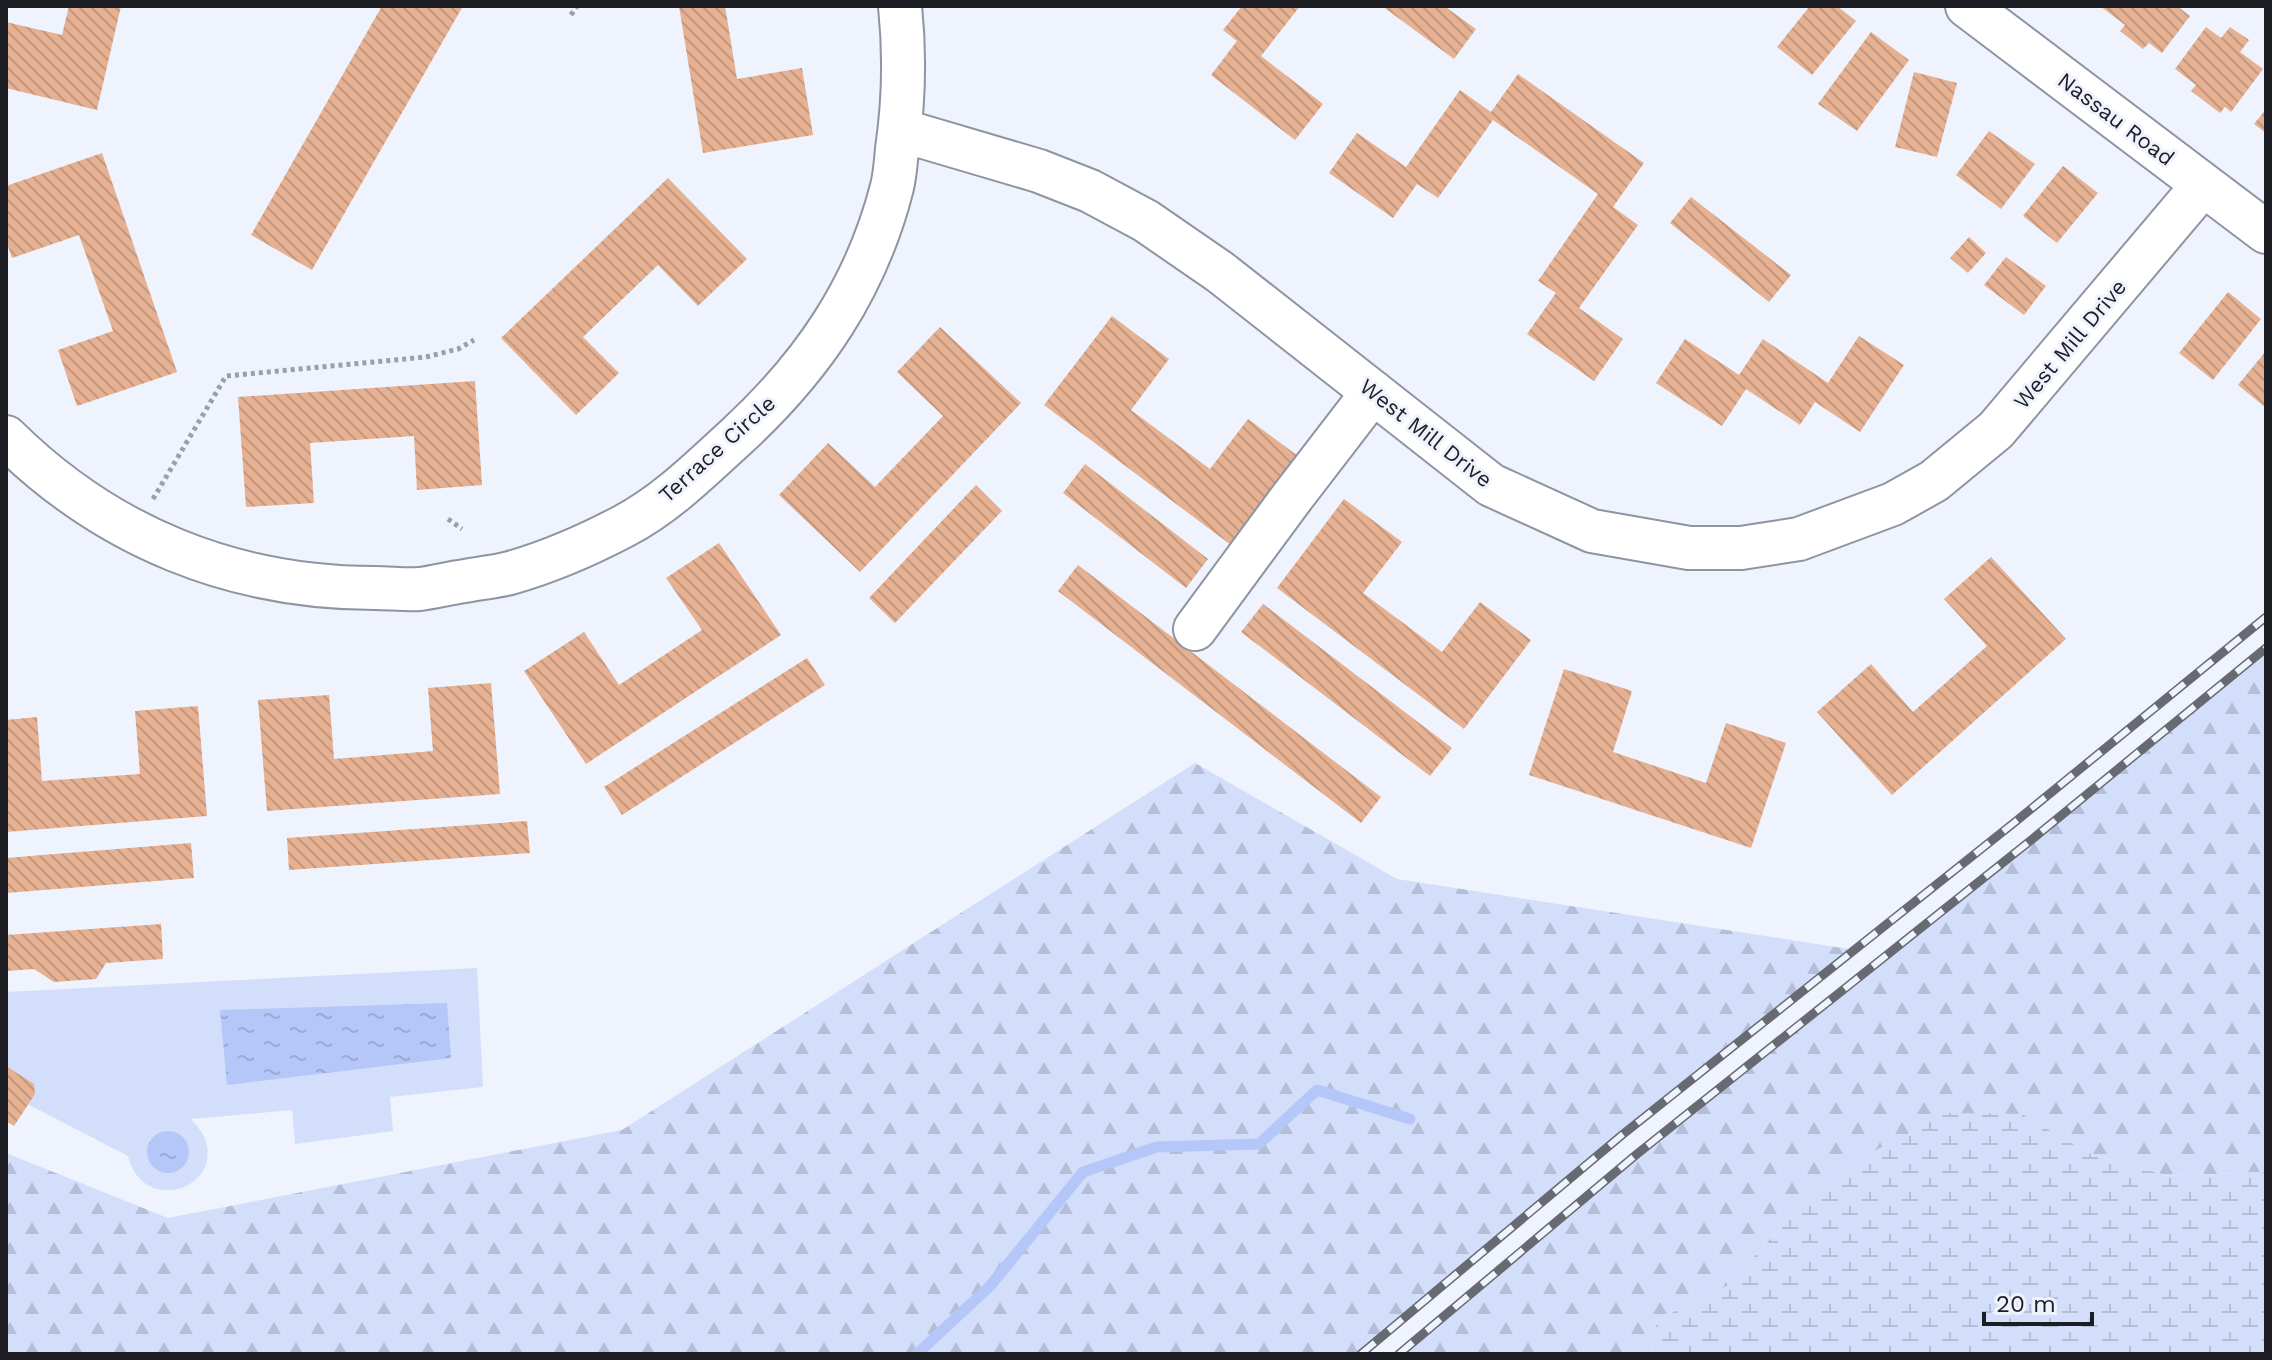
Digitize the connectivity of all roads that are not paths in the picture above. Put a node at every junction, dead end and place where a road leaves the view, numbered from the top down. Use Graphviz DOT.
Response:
graph roads {
  1 [pos="900,6"];
  2 [pos="1967,6"];
  3 [pos="900,130"];
  4 [pos="2203,185"];
  5 [pos="2266,232"];
  6 [pos="1373,392"];
  7 [pos="6,437"];
  8 [pos="1195,629"];
  1 -- 3 [label="street, Terrace Circle"];
  2 -- 4 [label="street, Nassau Road"];
  3 -- 6 [label="street, West Mill Drive"];
  3 -- 7 [label="street, Terrace Circle"];
  4 -- 5 [label="street, Nassau Road"];
  4 -- 6 [label="street, West Mill Drive"];
  6 -- 8 [label="street"];
}
